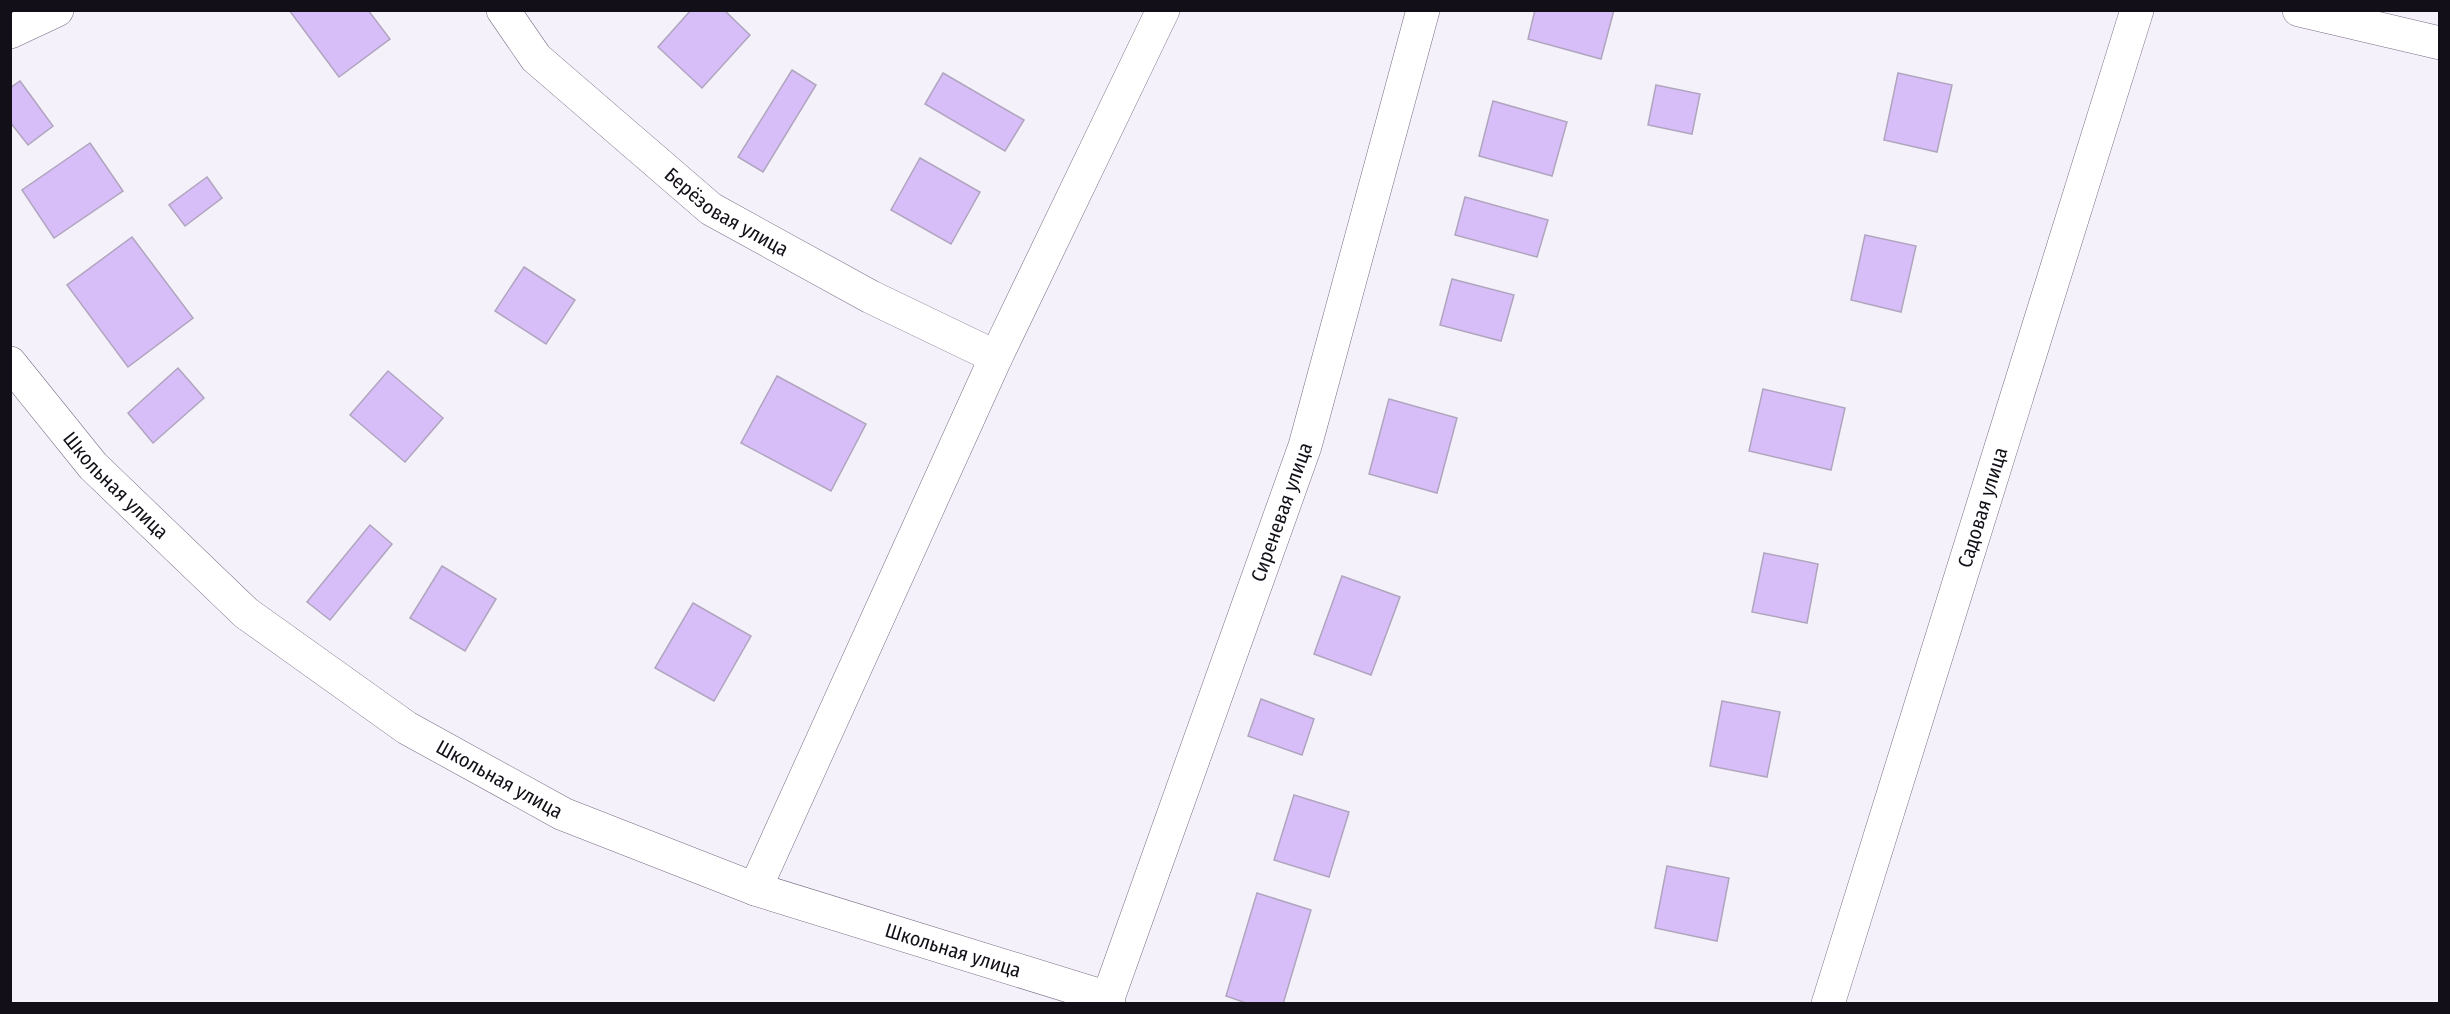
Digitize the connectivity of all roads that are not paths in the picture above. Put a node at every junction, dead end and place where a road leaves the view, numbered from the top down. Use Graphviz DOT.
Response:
graph roads {
  1 [pos="57,10"];
  2 [pos="503,10"];
  3 [pos="1163,10"];
  4 [pos="1423,10"];
  5 [pos="2137,10"];
  6 [pos="2299,10"];
  7 [pos="10,32"];
  8 [pos="2439,43"];
  9 [pos="996,357"];
  10 [pos="10,363"];
  11 [pos="755,889"];
  12 [pos="1109,1001"];
  13 [pos="1828,1004"];
  1 -- 7 [label="street"];
  2 -- 9 [label="street, Берёзовая улица"];
  3 -- 9 [label="street"];
  4 -- 12 [label="street, Сиреневая улица"];
  5 -- 13 [label="street, Садовая улица"];
  6 -- 8 [label="street"];
  9 -- 11 [label="street"];
  10 -- 11 [label="street, Школьная улица"];
  11 -- 12 [label="street, Школьная улица"];
}
